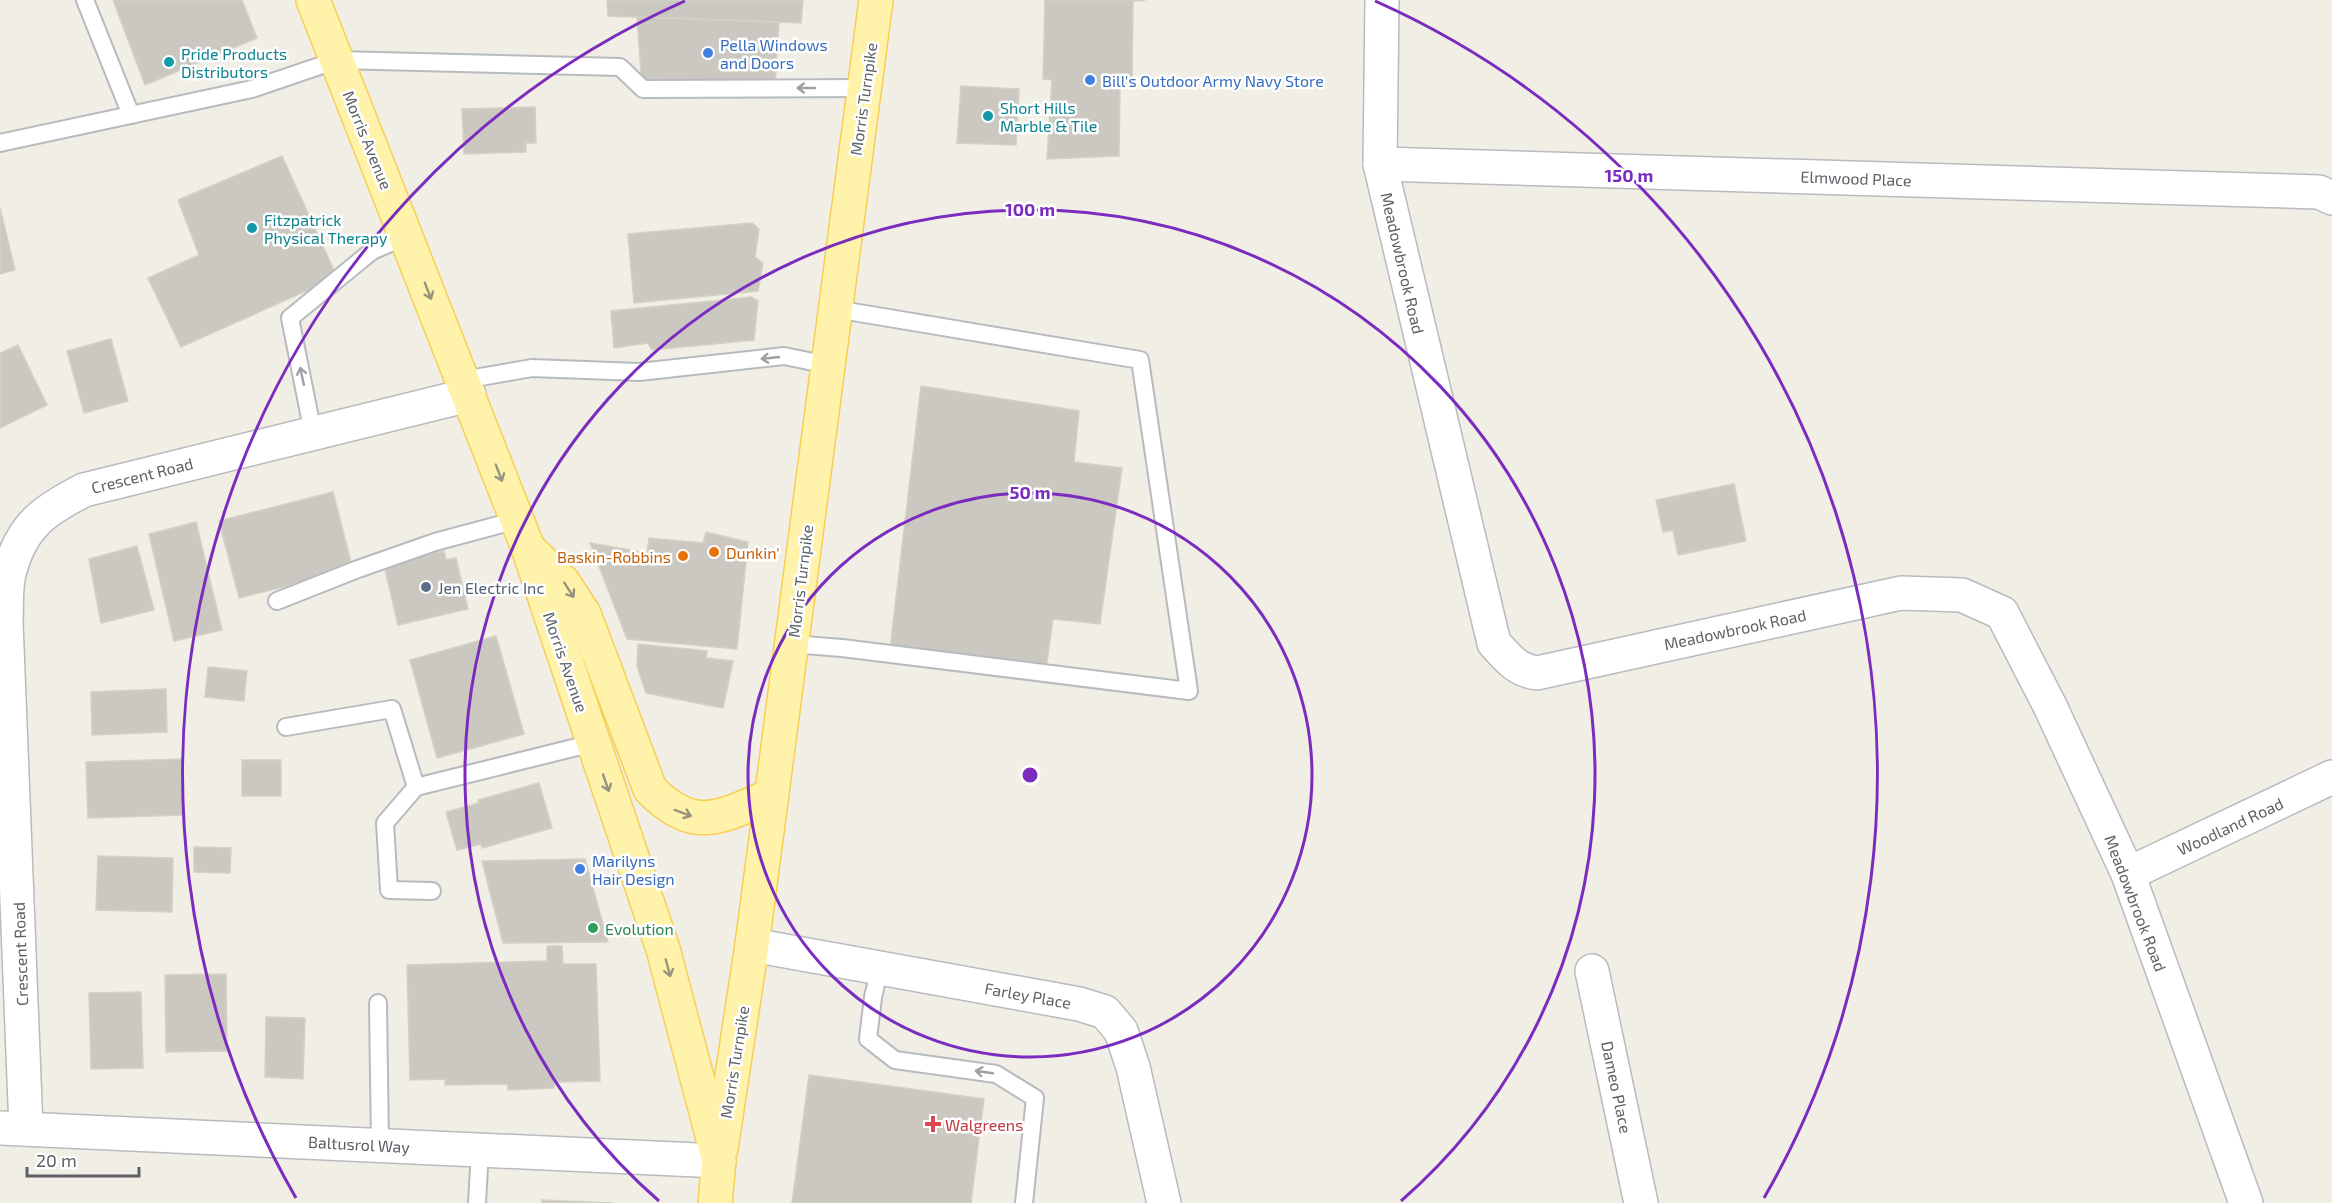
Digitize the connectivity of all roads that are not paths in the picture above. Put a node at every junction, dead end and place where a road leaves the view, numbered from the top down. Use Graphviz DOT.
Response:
graph roads {
  1 [pos="85,0"];
  2 [pos="313,0"];
  3 [pos="876,0"];
  4 [pos="1382,0"];
  5 [pos="337,60"];
  6 [pos="864,88"];
  7 [pos="131,115"];
  8 [pos="0,143"];
  9 [pos="1380,164"];
  10 [pos="2332,198"];
  11 [pos="406,236"];
  12 [pos="835,309"];
  13 [pos="828,365"];
  14 [pos="466,387"];
  15 [pos="313,433"];
  16 [pos="522,534"];
  17 [pos="277,601"];
  18 [pos="792,644"];
  19 [pos="286,728"];
  20 [pos="593,743"];
  21 [pos="2332,777"];
  22 [pos="416,787"];
  23 [pos="772,795"];
  24 [pos="2128,874"];
  25 [pos="432,891"];
  26 [pos="752,945"];
  27 [pos="880,968"];
  28 [pos="1592,971"];
  29 [pos="378,1003"];
  30 [pos="13,1129"];
  31 [pos="381,1145"];
  32 [pos="480,1150"];
  33 [pos="719,1161"];
  34 [pos="477,1203"];
  35 [pos="715,1203"];
  36 [pos="1024,1203"];
  37 [pos="1164,1203"];
  38 [pos="1641,1203"];
  39 [pos="2246,1203"];
  1 -- 7 [label="lane"];
  2 -- 5 [label="main road, Morris Avenue"];
  3 -- 6 [label="main road, Morris Turnpike"];
  4 -- 9 [label="street, Meadowbrook Road"];
  6 -- 5 [label="lane, one-way"];
  5 -- 7 [label="lane"];
  5 -- 11 [label="main road, Morris Avenue"];
  6 -- 12 [label="main road, Morris Turnpike"];
  7 -- 8 [label="lane"];
  9 -- 10 [label="street, Elmwood Place"];
  9 -- 24 [label="street, Meadowbrook Road"];
  11 -- 14 [label="main road, Morris Avenue, one-way"];
  15 -- 11 [label="lane, one-way"];
  12 -- 13 [label="main road, Morris Turnpike"];
  12 -- 18 [label="lane"];
  13 -- 14 [label="lane, one-way"];
  13 -- 18 [label="main road, Morris Turnpike"];
  14 -- 15 [label="street, Crescent Road"];
  14 -- 16 [label="main road, Morris Avenue, one-way"];
  15 -- 30 [label="street, Crescent Road"];
  16 -- 17 [label="lane"];
  16 -- 20 [label="main road, Morris Avenue"];
  16 -- 23 [label="main road, one-way"];
  18 -- 23 [label="main road, Morris Turnpike"];
  19 -- 22 [label="lane"];
  20 -- 22 [label="lane"];
  20 -- 33 [label="main road, Morris Avenue, one-way"];
  21 -- 24 [label="street, Woodland Road"];
  22 -- 25 [label="lane"];
  23 -- 26 [label="main road, Morris Turnpike"];
  24 -- 39 [label="street, Meadowbrook Road"];
  26 -- 27 [label="street, Farley Place"];
  26 -- 33 [label="main road, Morris Turnpike"];
  36 -- 27 [label="lane, one-way"];
  27 -- 37 [label="street, Farley Place"];
  28 -- 38 [label="street, Dameo Place"];
  29 -- 31 [label="lane"];
  30 -- 31 [label="street, Baltusrol Way"];
  31 -- 32 [label="street, Baltusrol Way"];
  32 -- 33 [label="street, Baltusrol Way"];
  32 -- 34 [label="lane"];
  33 -- 35 [label="main road, Morris Avenue"];
}
